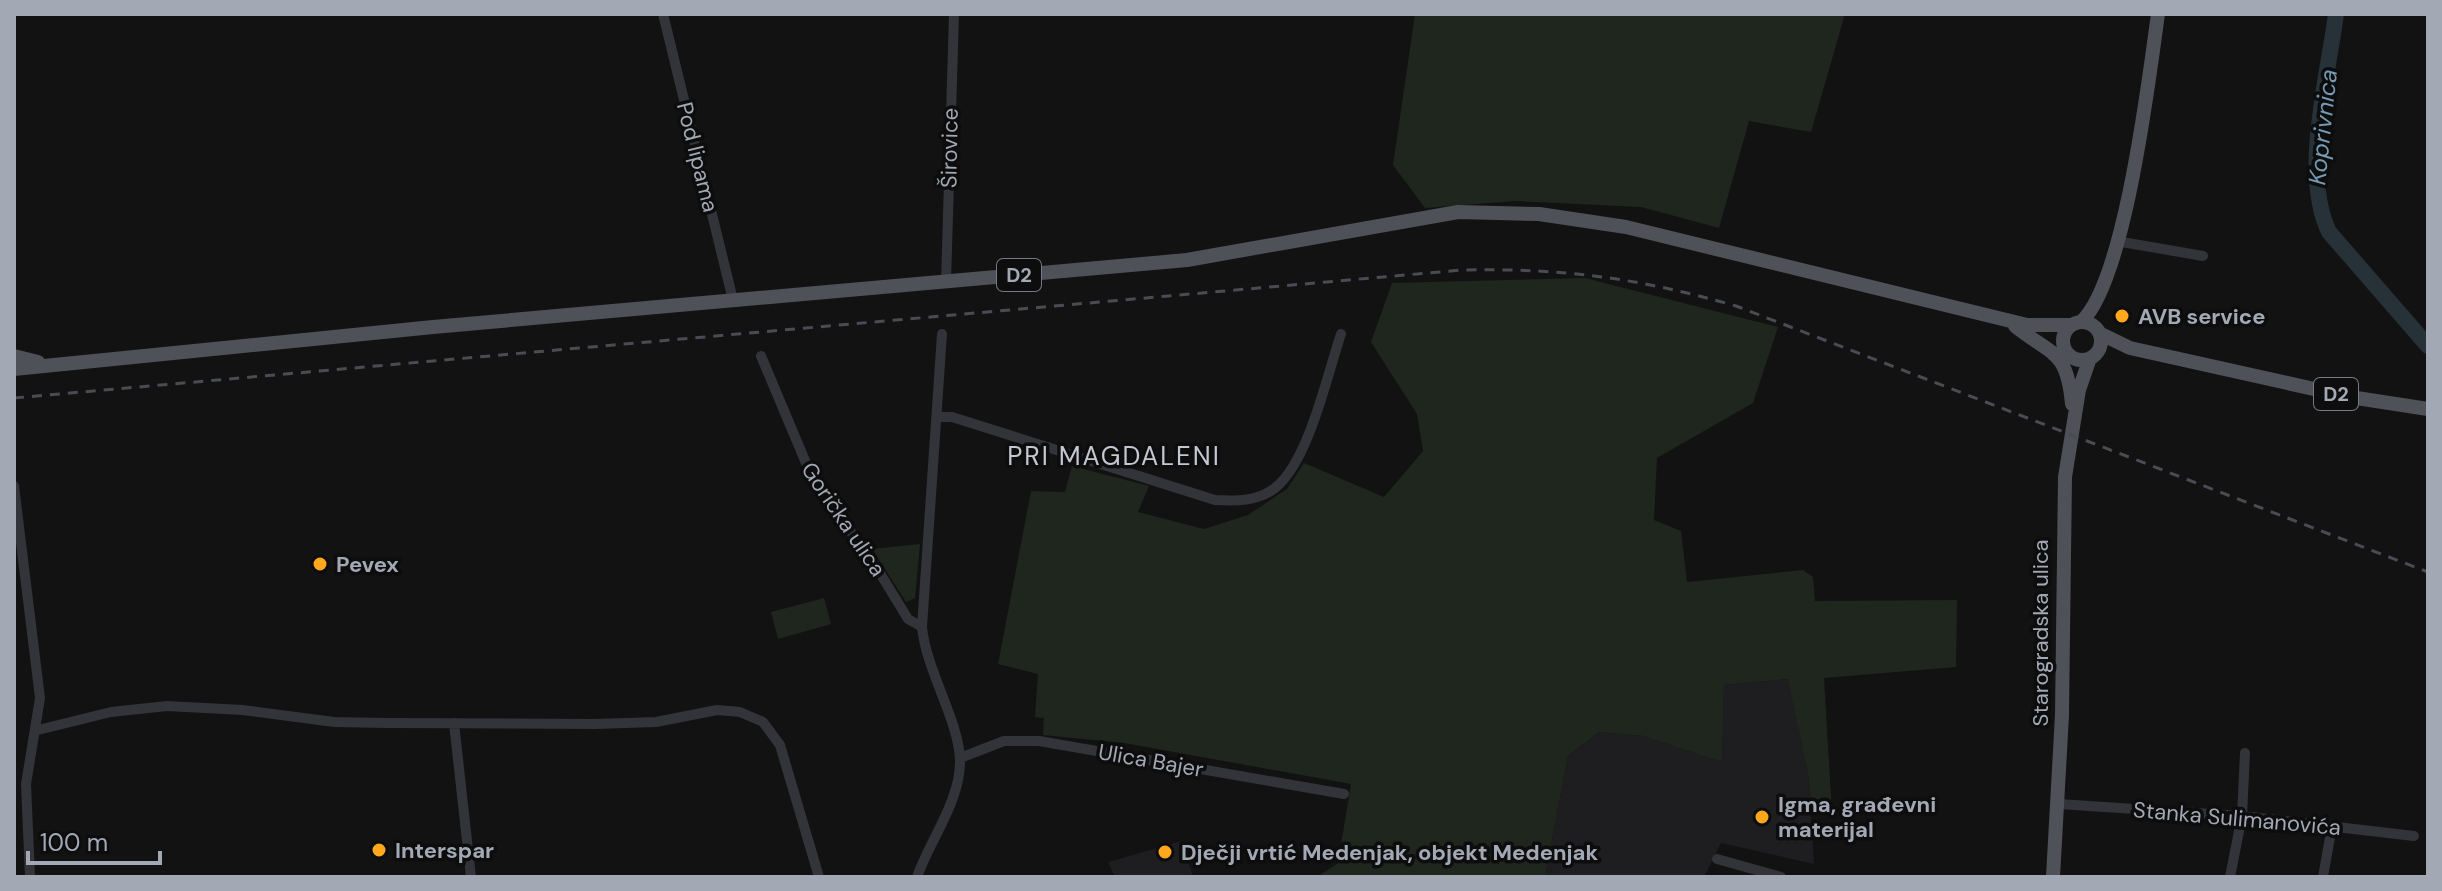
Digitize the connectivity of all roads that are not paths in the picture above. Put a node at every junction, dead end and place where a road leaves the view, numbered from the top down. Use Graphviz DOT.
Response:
graph roads {
  1 [pos="663,14"];
  2 [pos="954,14"];
  3 [pos="2158,14"];
  4 [pos="2116,241"];
  5 [pos="2203,256"];
  6 [pos="946,282"];
  7 [pos="2101,293"];
  8 [pos="733,300"];
  9 [pos="2009,320"];
  10 [pos="2076,324"];
  11 [pos="2027,325"];
  12 [pos="2098,331"];
  13 [pos="942,334"];
  14 [pos="1341,334"];
  15 [pos="2130,348"];
  16 [pos="2068,352"];
  17 [pos="2094,355"];
  18 [pos="14,356"];
  19 [pos="761,356"];
  20 [pos="66,365"];
  21 [pos="14,369"];
  22 [pos="2079,390"];
  23 [pos="2428,409"];
  24 [pos="2075,415"];
  25 [pos="939,417"];
  26 [pos="14,486"];
  27 [pos="922,627"];
  28 [pos="454,723"];
  29 [pos="38,730"];
  30 [pos="2245,753"];
  31 [pos="960,758"];
  32 [pos="1344,794"];
  33 [pos="2059,804"];
  34 [pos="2242,816"];
  35 [pos="2332,826"];
  36 [pos="2414,836"];
  37 [pos="1717,859"];
  38 [pos="30,877"];
  39 [pos="471,877"];
  40 [pos="819,877"];
  41 [pos="917,877"];
  42 [pos="1781,877"];
  43 [pos="2053,877"];
  44 [pos="2230,877"];
  45 [pos="2323,877"];
  1 -- 8 [label="street, Pod lipama"];
  2 -- 6 [label="street, Širovice"];
  3 -- 4 [label="main road"];
  4 -- 5 [label="street"];
  4 -- 7 [label="main road"];
  6 -- 8 [label="main road, D2"];
  6 -- 9 [label="main road, D2"];
  7 -- 10 [label="main road"];
  7 -- 12 [label="main road"];
  8 -- 20 [label="main road, D2"];
  9 -- 11 [label="main road, D2"];
  9 -- 24 [label="main road"];
  10 -- 11 [label="main road, D2"];
  10 -- 12 [label="main road, D2"];
  10 -- 16 [label="main road"];
  11 -- 16 [label="main road, D2"];
  12 -- 15 [label="main road, D2"];
  12 -- 17 [label="main road, Starogradska ulica"];
  13 -- 25 [label="street"];
  14 -- 25 [label="street"];
  15 -- 17 [label="main road, D2"];
  15 -- 23 [label="main road, D2"];
  16 -- 17 [label="main road, D2"];
  16 -- 22 [label="main road, Starogradska ulica"];
  17 -- 22 [label="main road, Starogradska ulica"];
  18 -- 20 [label="main road"];
  19 -- 27 [label="street, Gorička ulica"];
  20 -- 21 [label="main road, D2"];
  22 -- 24 [label="main road, Starogradska ulica"];
  24 -- 33 [label="main road, Starogradska ulica"];
  25 -- 27 [label="street"];
  26 -- 29 [label="street"];
  27 -- 31 [label="street"];
  28 -- 29 [label="street"];
  28 -- 39 [label="street"];
  28 -- 40 [label="street"];
  29 -- 38 [label="street"];
  30 -- 34 [label="street"];
  31 -- 32 [label="street, Ulica Bajer"];
  31 -- 41 [label="street"];
  33 -- 34 [label="street, Stanka Sulimanovića"];
  33 -- 43 [label="main road, Starogradska ulica"];
  34 -- 35 [label="street, Stanka Sulimanovića"];
  34 -- 44 [label="street"];
  35 -- 36 [label="street, Stanka Sulimanovića"];
  35 -- 45 [label="street"];
  37 -- 42 [label="street"];
}
